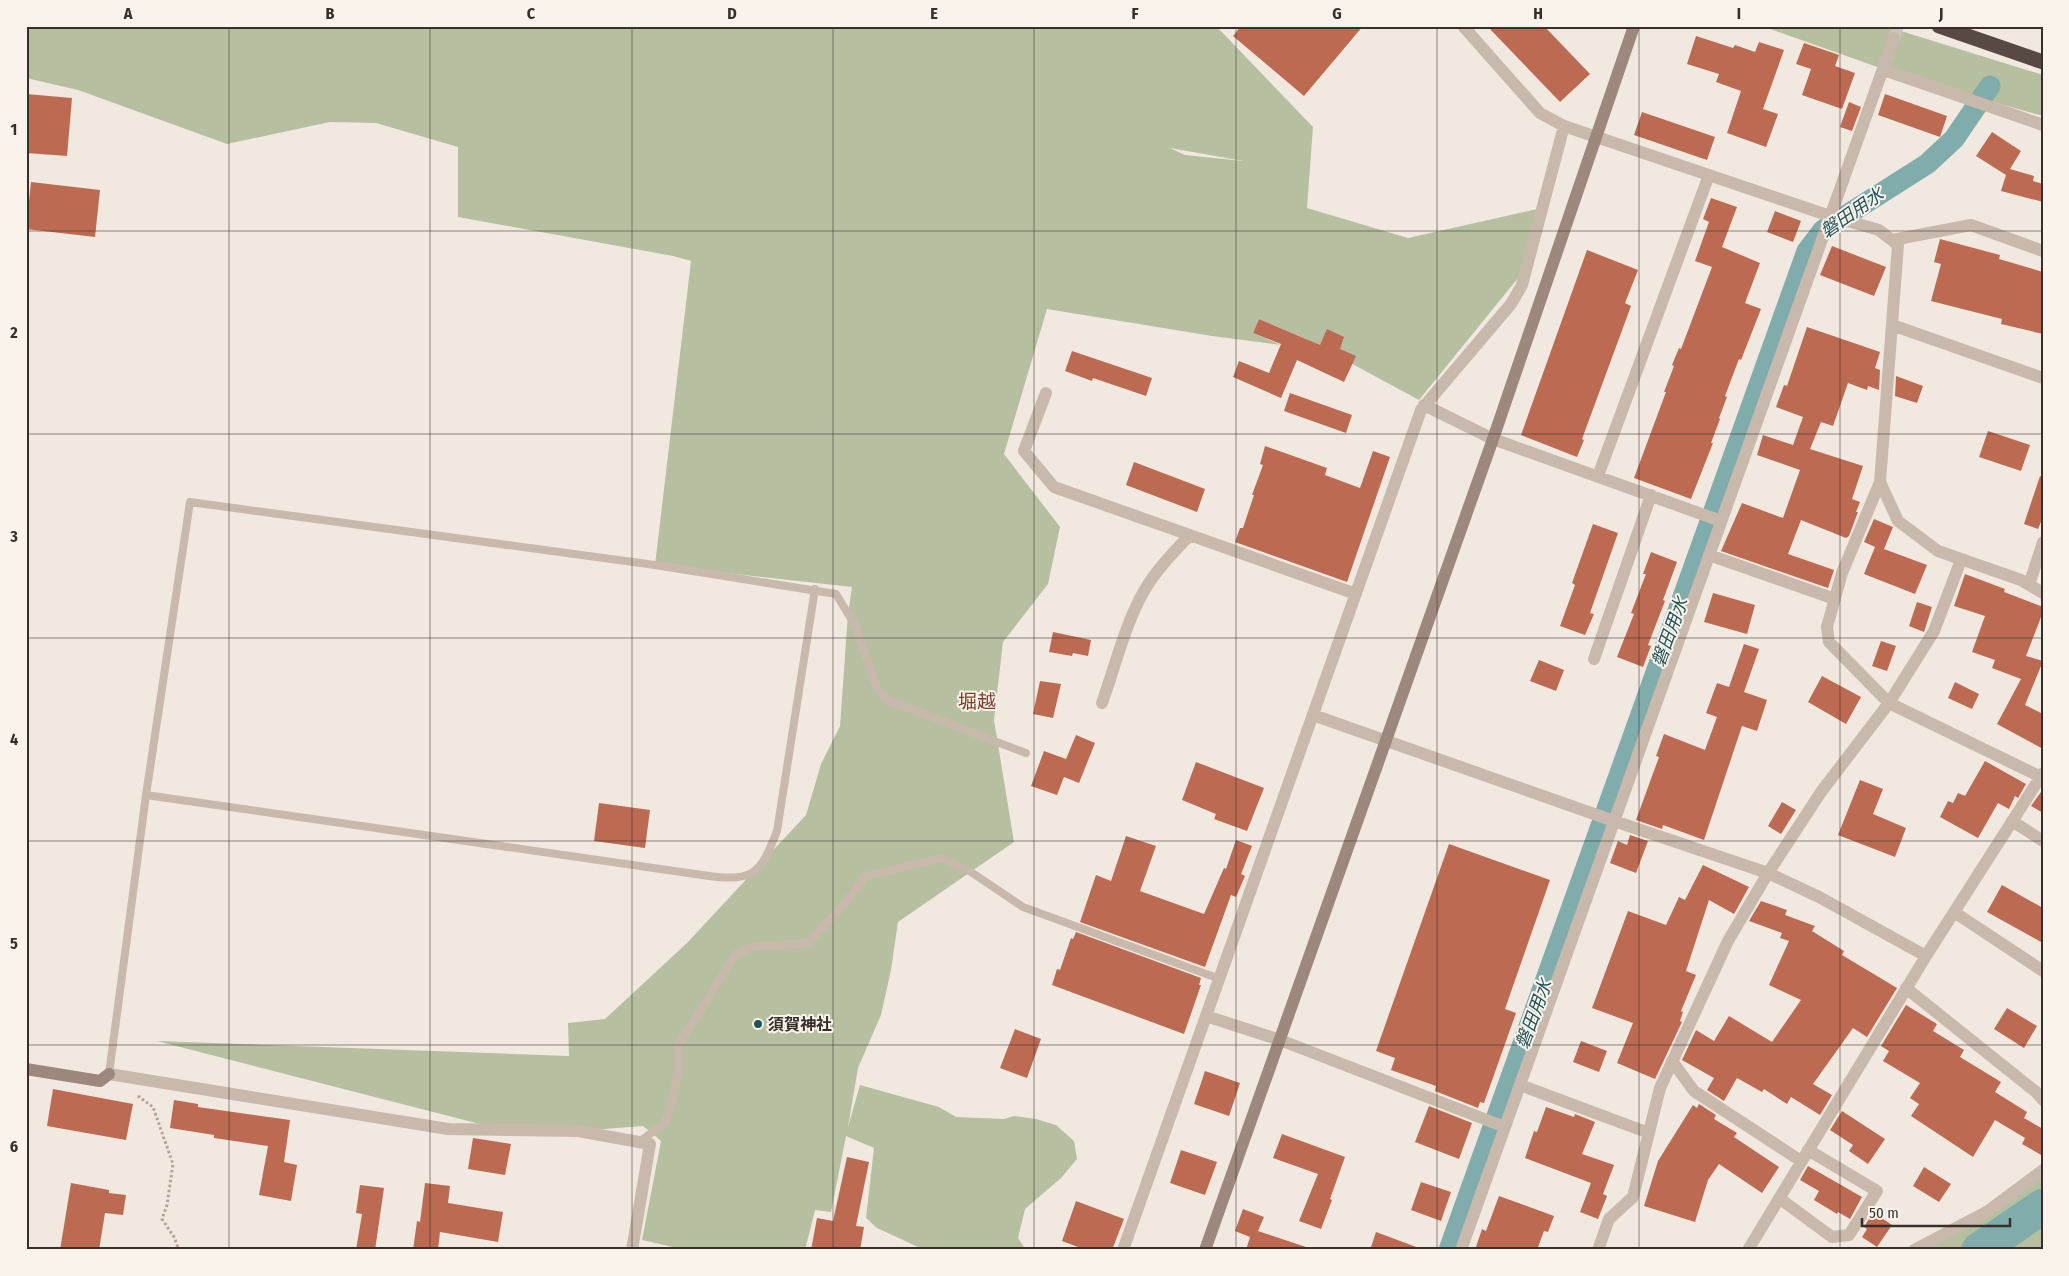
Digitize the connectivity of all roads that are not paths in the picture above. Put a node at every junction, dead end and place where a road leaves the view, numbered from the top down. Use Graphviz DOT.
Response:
graph roads {
  1 [pos="1463,26"];
  2 [pos="1634,26"];
  3 [pos="1938,26"];
  4 [pos="1894,38"];
  5 [pos="2043,62"];
  6 [pos="1884,70"];
  7 [pos="1564,126"];
  8 [pos="2043,126"];
  9 [pos="1597,137"];
  10 [pos="1709,175"];
  11 [pos="1830,216"];
  12 [pos="1892,240"];
  13 [pos="2043,252"];
  14 [pos="1892,325"];
  15 [pos="2043,378"];
  16 [pos="1046,393"];
  17 [pos="1424,405"];
  18 [pos="1493,439"];
  19 [pos="1598,476"];
  20 [pos="1880,482"];
  21 [pos="1651,495"];
  22 [pos="1721,520"];
  23 [pos="1190,535"];
  24 [pos="2043,542"];
  25 [pos="1708,555"];
  26 [pos="1961,560"];
  27 [pos="2029,585"];
  28 [pos="815,590"];
  29 [pos="2043,593"];
  30 [pos="1356,594"];
  31 [pos="1835,599"];
  32 [pos="1594,659"];
  33 [pos="1102,703"];
  34 [pos="1889,703"];
  35 [pos="1313,715"];
  36 [pos="1387,742"];
  37 [pos="1026,753"];
  38 [pos="2042,775"];
  39 [pos="146,796"];
  40 [pos="1614,821"];
  41 [pos="2012,821"];
  42 [pos="2043,841"];
  43 [pos="1768,872"];
  44 [pos="1954,912"];
  45 [pos="1926,956"];
  46 [pos="2043,971"];
  47 [pos="1220,979"];
  48 [pos="1906,988"];
  49 [pos="1206,1016"];
  50 [pos="1280,1040"];
  51 [pos="1672,1061"];
  52 [pos="26,1069"];
  53 [pos="109,1074"];
  54 [pos="1520,1085"];
  55 [pos="2040,1091"];
  56 [pos="1505,1127"];
  57 [pos="1649,1134"];
  58 [pos="640,1142"];
  59 [pos="1805,1155"];
  60 [pos="2043,1170"];
  61 [pos="1779,1198"];
  62 [pos="632,1250"];
  63 [pos="1123,1250"];
  64 [pos="1206,1250"];
  65 [pos="1461,1250"];
  66 [pos="1598,1250"];
  67 [pos="1748,1250"];
  68 [pos="1914,1250"];
  1 -- 7 [label="street"];
  2 -- 9 [label="street"];
  3 -- 5 [label="highway"];
  4 -- 6 [label="street"];
  6 -- 8 [label="street"];
  6 -- 11 [label="street"];
  7 -- 9 [label="street"];
  7 -- 17 [label="street"];
  9 -- 10 [label="street"];
  9 -- 18 [label="street"];
  10 -- 11 [label="street"];
  10 -- 19 [label="street"];
  11 -- 12 [label="street"];
  11 -- 22 [label="street"];
  12 -- 13 [label="street"];
  12 -- 14 [label="street"];
  14 -- 15 [label="street"];
  14 -- 20 [label="street"];
  16 -- 23 [label="street"];
  17 -- 18 [label="street"];
  17 -- 30 [label="street"];
  18 -- 19 [label="street"];
  18 -- 36 [label="street"];
  19 -- 21 [label="street"];
  20 -- 26 [label="street"];
  20 -- 31 [label="street"];
  21 -- 22 [label="street"];
  21 -- 32 [label="street"];
  22 -- 25 [label="street"];
  23 -- 30 [label="street"];
  23 -- 33 [label="street"];
  24 -- 27 [label="street"];
  25 -- 31 [label="street"];
  25 -- 40 [label="street"];
  26 -- 27 [label="street"];
  26 -- 34 [label="street"];
  27 -- 29 [label="street"];
  28 -- 37 [label="lane"];
  28 -- 39 [label="lane"];
  28 -- 39 [label="lane"];
  30 -- 35 [label="street"];
  31 -- 34 [label="street"];
  34 -- 38 [label="street"];
  34 -- 43 [label="street"];
  35 -- 36 [label="street"];
  35 -- 47 [label="street"];
  36 -- 40 [label="street"];
  36 -- 50 [label="street"];
  38 -- 41 [label="street"];
  39 -- 53 [label="lane"];
  40 -- 43 [label="street"];
  40 -- 54 [label="street"];
  41 -- 42 [label="street"];
  41 -- 44 [label="street"];
  43 -- 45 [label="street"];
  43 -- 51 [label="street"];
  44 -- 45 [label="street"];
  44 -- 46 [label="street"];
  45 -- 48 [label="street"];
  47 -- 49 [label="street"];
  47 -- 58 [label="lane"];
  48 -- 55 [label="street"];
  48 -- 59 [label="street"];
  49 -- 50 [label="street"];
  49 -- 63 [label="street"];
  50 -- 56 [label="street"];
  50 -- 64 [label="street"];
  51 -- 57 [label="street"];
  51 -- 59 [label="street"];
  52 -- 53 [label="street"];
  53 -- 58 [label="street"];
  54 -- 56 [label="street"];
  54 -- 57 [label="street"];
  56 -- 65 [label="street"];
  57 -- 66 [label="street"];
  58 -- 62 [label="street"];
  59 -- 61 [label="street"];
  59 -- 61 [label="street"];
  60 -- 68 [label="street"];
  61 -- 67 [label="street"];
}
